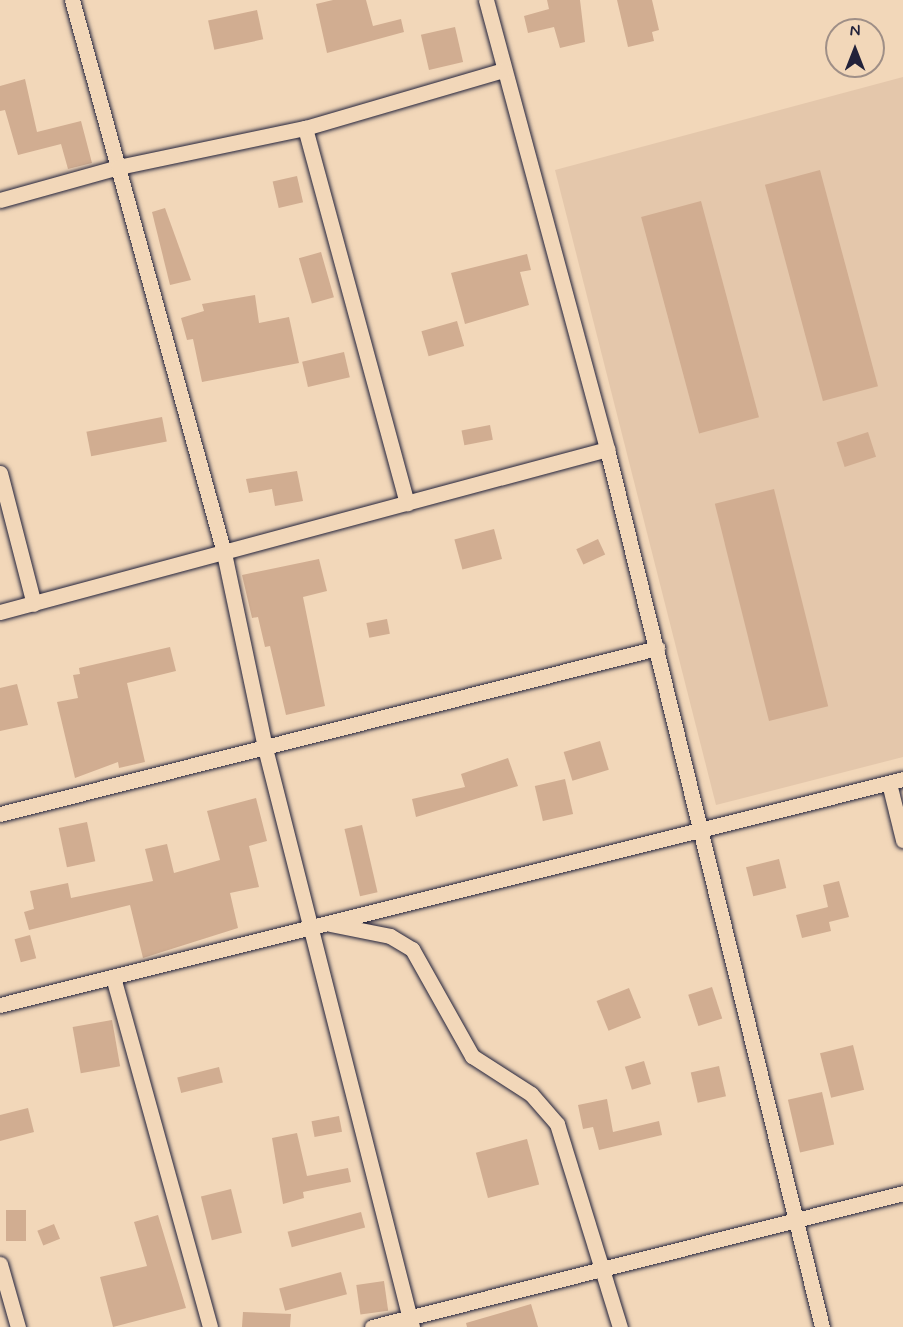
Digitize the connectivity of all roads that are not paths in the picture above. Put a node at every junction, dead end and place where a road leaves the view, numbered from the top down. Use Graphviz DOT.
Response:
graph roads {
  1 [pos="72,0"];
  2 [pos="486,0"];
  3 [pos="503,70"];
  4 [pos="305,128"];
  5 [pos="118,167"];
  6 [pos="0,200"];
  7 [pos="607,449"];
  8 [pos="0,473"];
  9 [pos="407,503"];
  10 [pos="224,553"];
  11 [pos="34,604"];
  12 [pos="0,612"];
  13 [pos="657,648"];
  14 [pos="265,748"];
  15 [pos="896,781"];
  16 [pos="0,814"];
  17 [pos="701,830"];
  18 [pos="903,840"];
  19 [pos="327,924"];
  20 [pos="311,928"];
  21 [pos="113,977"];
  22 [pos="0,1005"];
  23 [pos="903,1193"];
  24 [pos="795,1219"];
  25 [pos="0,1264"];
  26 [pos="601,1266"];
  27 [pos="411,1322"];
  28 [pos="18,1327"];
  29 [pos="210,1327"];
  30 [pos="372,1327"];
  31 [pos="620,1327"];
  32 [pos="822,1327"];
  1 -- 5 [label="street"];
  2 -- 3 [label="street"];
  3 -- 4 [label="street"];
  3 -- 7 [label="street"];
  4 -- 5 [label="street"];
  4 -- 9 [label="street"];
  5 -- 6 [label="street"];
  5 -- 10 [label="street"];
  7 -- 9 [label="street"];
  7 -- 13 [label="street"];
  8 -- 11 [label="street"];
  9 -- 10 [label="street"];
  10 -- 11 [label="street"];
  10 -- 14 [label="street"];
  11 -- 12 [label="street"];
  13 -- 14 [label="street"];
  13 -- 17 [label="street"];
  14 -- 16 [label="street"];
  14 -- 20 [label="street"];
  15 -- 17 [label="street"];
  15 -- 18 [label="street"];
  17 -- 19 [label="street"];
  17 -- 24 [label="street"];
  19 -- 20 [label="street"];
  19 -- 26 [label="street"];
  20 -- 21 [label="street"];
  20 -- 27 [label="street"];
  21 -- 22 [label="street"];
  21 -- 29 [label="street"];
  23 -- 24 [label="street"];
  24 -- 26 [label="street"];
  24 -- 32 [label="street"];
  25 -- 28 [label="street"];
  26 -- 27 [label="street"];
  26 -- 31 [label="street"];
  27 -- 30 [label="street"];
}
